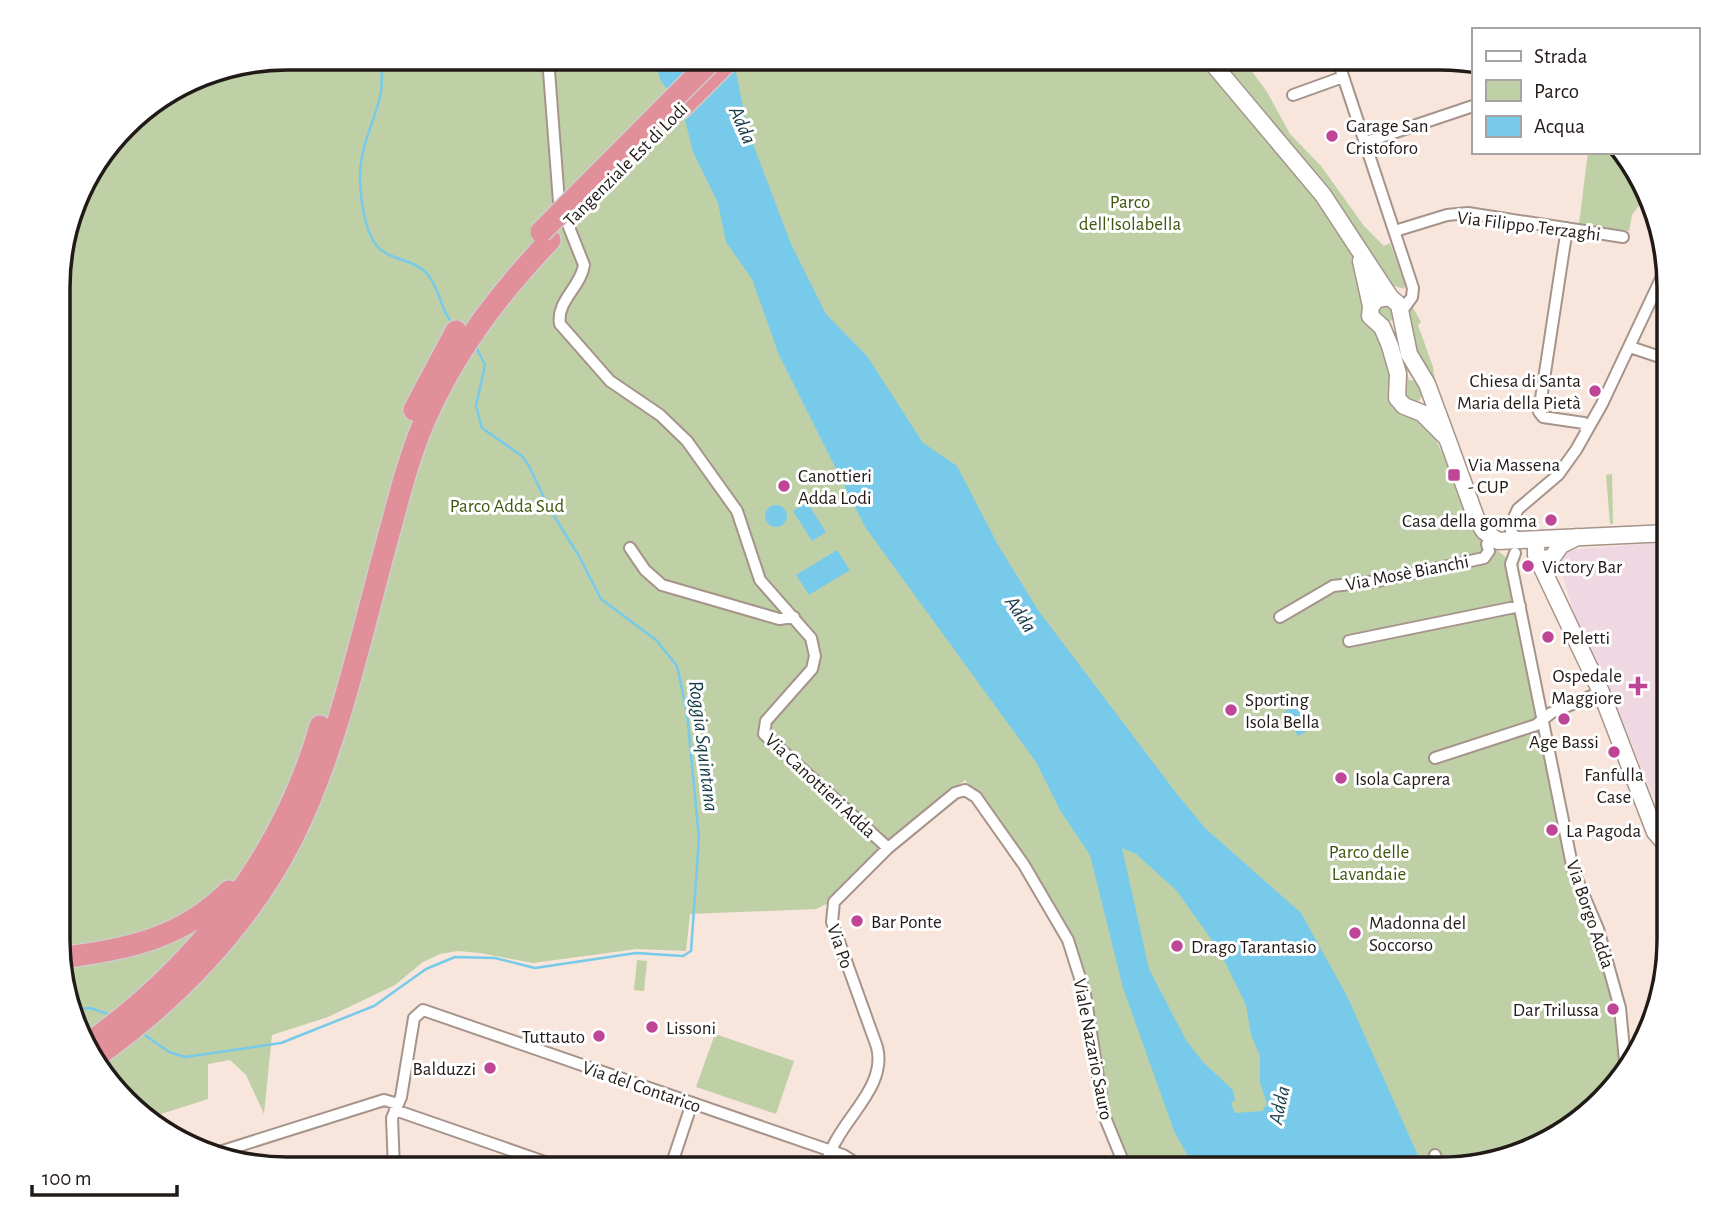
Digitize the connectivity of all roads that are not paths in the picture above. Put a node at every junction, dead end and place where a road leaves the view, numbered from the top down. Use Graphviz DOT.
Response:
graph roads {
  1 [pos="549,70"];
  2 [pos="703,70"];
  3 [pos="718,70"];
  4 [pos="1218,70"];
  5 [pos="1341,70"];
  6 [pos="1343,77"];
  7 [pos="1293,95"];
  8 [pos="1472,106"];
  9 [pos="1366,142"];
  10 [pos="1567,228"];
  11 [pos="1395,231"];
  12 [pos="546,236"];
  13 [pos="1352,236"];
  14 [pos="1623,237"];
  15 [pos="1657,288"];
  16 [pos="1371,306"];
  17 [pos="1396,306"];
  18 [pos="1381,327"];
  19 [pos="1630,347"];
  20 [pos="1657,356"];
  21 [pos="1426,384"];
  22 [pos="1397,385"];
  23 [pos="1412,408"];
  24 [pos="413,430"];
  25 [pos="1586,430"];
  26 [pos="1447,438"];
  27 [pos="1472,507"];
  28 [pos="1657,533"];
  29 [pos="1487,544"];
  30 [pos="1519,547"];
  31 [pos="630,548"];
  32 [pos="1545,550"];
  33 [pos="1520,606"];
  34 [pos="794,617"];
  35 [pos="1280,617"];
  36 [pos="1349,641"];
  37 [pos="1601,692"];
  38 [pos="1543,719"];
  39 [pos="1435,758"];
  40 [pos="969,791"];
  41 [pos="1657,834"];
  42 [pos="888,848"];
  43 [pos="263,858"];
  44 [pos="70,956"];
  45 [pos="94,1038"];
  46 [pos="102,1052"];
  47 [pos="1624,1054"];
  48 [pos="692,1103"];
  49 [pos="397,1107"];
  50 [pos="230,1149"];
  51 [pos="830,1151"];
  52 [pos="393,1157"];
  53 [pos="532,1157"];
  54 [pos="674,1157"];
  55 [pos="828,1157"];
  56 [pos="842,1157"];
  57 [pos="1121,1157"];
  1 -- 34 [label="street"];
  2 -- 12 [label="highway, Tangenziale Est di Lodi, bridge"];
  3 -- 12 [label="highway, Tangenziale Est di Lodi"];
  4 -- 13 [label="street"];
  5 -- 6 [label="street"];
  6 -- 7 [label="street"];
  6 -- 9 [label="street"];
  8 -- 9 [label="street"];
  9 -- 11 [label="street"];
  10 -- 11 [label="street, Via Filippo Terzaghi"];
  10 -- 14 [label="street, Via Filippo Terzaghi"];
  10 -- 25 [label="street"];
  11 -- 17 [label="street"];
  12 -- 24 [label="highway"];
  13 -- 16 [label="street"];
  13 -- 17 [label="street"];
  15 -- 19 [label="street"];
  16 -- 17 [label="street"];
  16 -- 18 [label="street"];
  17 -- 18 [label="street"];
  17 -- 21 [label="street"];
  18 -- 22 [label="street"];
  19 -- 20 [label="street"];
  19 -- 25 [label="street"];
  21 -- 22 [label="street"];
  21 -- 23 [label="street"];
  21 -- 26 [label="street"];
  22 -- 23 [label="street"];
  23 -- 26 [label="street"];
  24 -- 43 [label="highway"];
  24 -- 46 [label="highway"];
  25 -- 30 [label="street, Via Borgo Adda"];
  26 -- 27 [label="street"];
  27 -- 29 [label="street"];
  27 -- 30 [label="street"];
  28 -- 32 [label="street"];
  29 -- 30 [label="street"];
  29 -- 35 [label="street, Via Mosè Bianchi"];
  30 -- 32 [label="street"];
  30 -- 33 [label="street, Via Borgo Adda"];
  31 -- 34 [label="street"];
  32 -- 37 [label="street"];
  33 -- 36 [label="street"];
  33 -- 38 [label="street, Via Borgo Adda"];
  34 -- 42 [label="street, Via Canottieri Adda"];
  37 -- 38 [label="street"];
  37 -- 41 [label="street"];
  38 -- 39 [label="street"];
  38 -- 47 [label="street, Via Borgo Adda"];
  40 -- 42 [label="street, Via Po"];
  40 -- 57 [label="street, Viale Nazario Sauro"];
  42 -- 51 [label="street, Via Po"];
  43 -- 44 [label="highway"];
  43 -- 45 [label="highway"];
  48 -- 49 [label="street, Via del Contarico"];
  48 -- 51 [label="street, Via del Contarico"];
  48 -- 54 [label="street"];
  49 -- 50 [label="street"];
  49 -- 52 [label="street"];
  49 -- 53 [label="street"];
  51 -- 55 [label="street"];
  51 -- 56 [label="street, Via del Contarico"];
}
